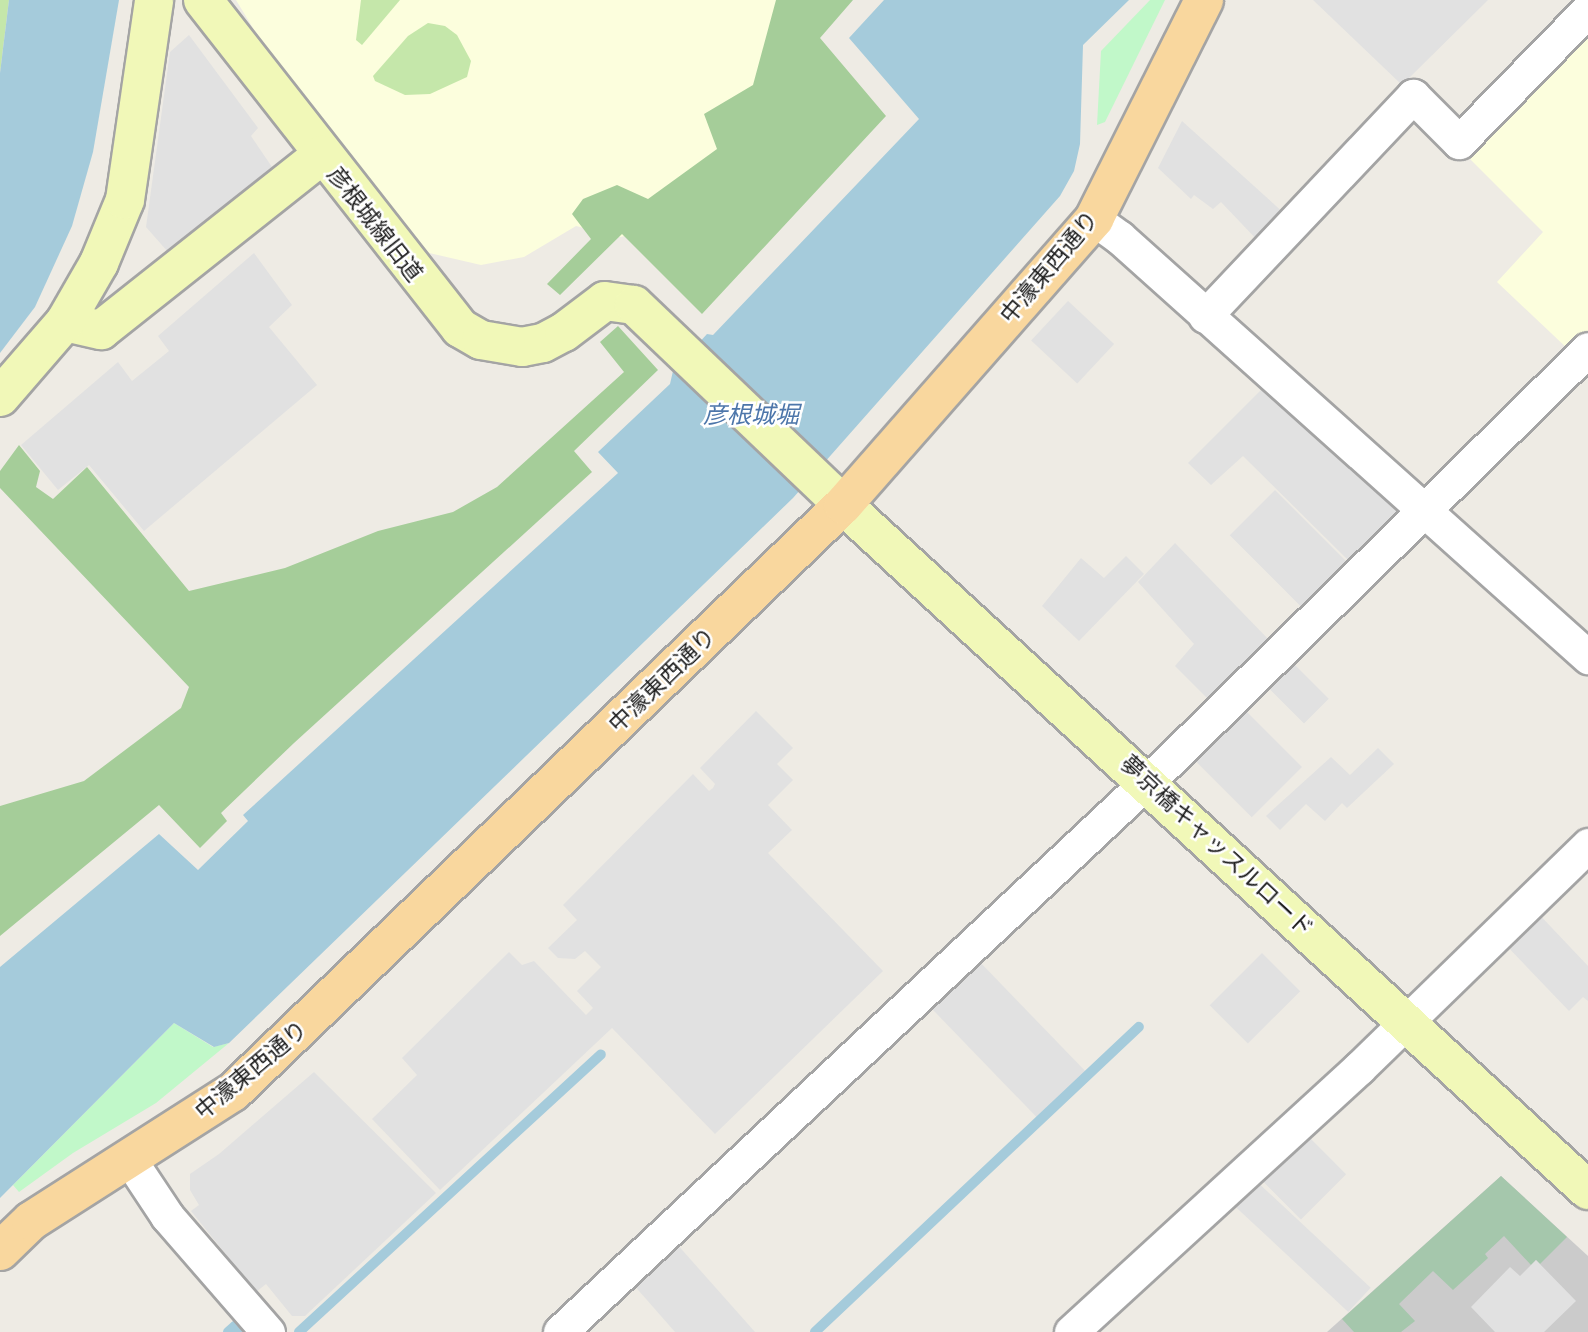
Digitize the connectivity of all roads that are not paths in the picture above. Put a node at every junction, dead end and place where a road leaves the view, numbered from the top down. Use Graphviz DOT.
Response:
graph roads {
  1 [pos="154,0"];
  2 [pos="203,0"];
  3 [pos="1204,0"];
  4 [pos="1588,10"];
  5 [pos="322,155"];
  6 [pos="1094,219"];
  7 [pos="1205,316"];
  8 [pos="65,322"];
  9 [pos="1588,349"];
  10 [pos="0,397"];
  11 [pos="843,505"];
  12 [pos="1426,510"];
  13 [pos="1588,657"];
  14 [pos="1145,779"];
  15 [pos="1588,845"];
  16 [pos="1406,1020"];
  17 [pos="128,1157"];
  18 [pos="1588,1190"];
  19 [pos="0,1251"];
  20 [pos="573,1327"];
  21 [pos="268,1332"];
  22 [pos="1071,1332"];
  1 -- 8 [label="street"];
  2 -- 5 [label="street"];
  3 -- 6 [label="main road, 中濠東西通り"];
  4 -- 7 [label="street"];
  5 -- 8 [label="street, 彦根城線旧道"];
  5 -- 11 [label="street, 彦根城線旧道"];
  6 -- 7 [label="street"];
  6 -- 11 [label="main road, 中濠東西通り"];
  7 -- 12 [label="street"];
  8 -- 10 [label="street"];
  9 -- 12 [label="street"];
  11 -- 14 [label="street, 夢京橋キャッスルロード"];
  11 -- 17 [label="main road, 中濠東西通り"];
  12 -- 13 [label="street"];
  12 -- 14 [label="street"];
  14 -- 16 [label="street, 夢京橋キャッスルロード"];
  14 -- 20 [label="street"];
  15 -- 16 [label="street"];
  16 -- 18 [label="street, 夢京橋キャッスルロード"];
  16 -- 22 [label="street"];
  17 -- 19 [label="main road, 中濠東西通り"];
  17 -- 21 [label="street"];
}
